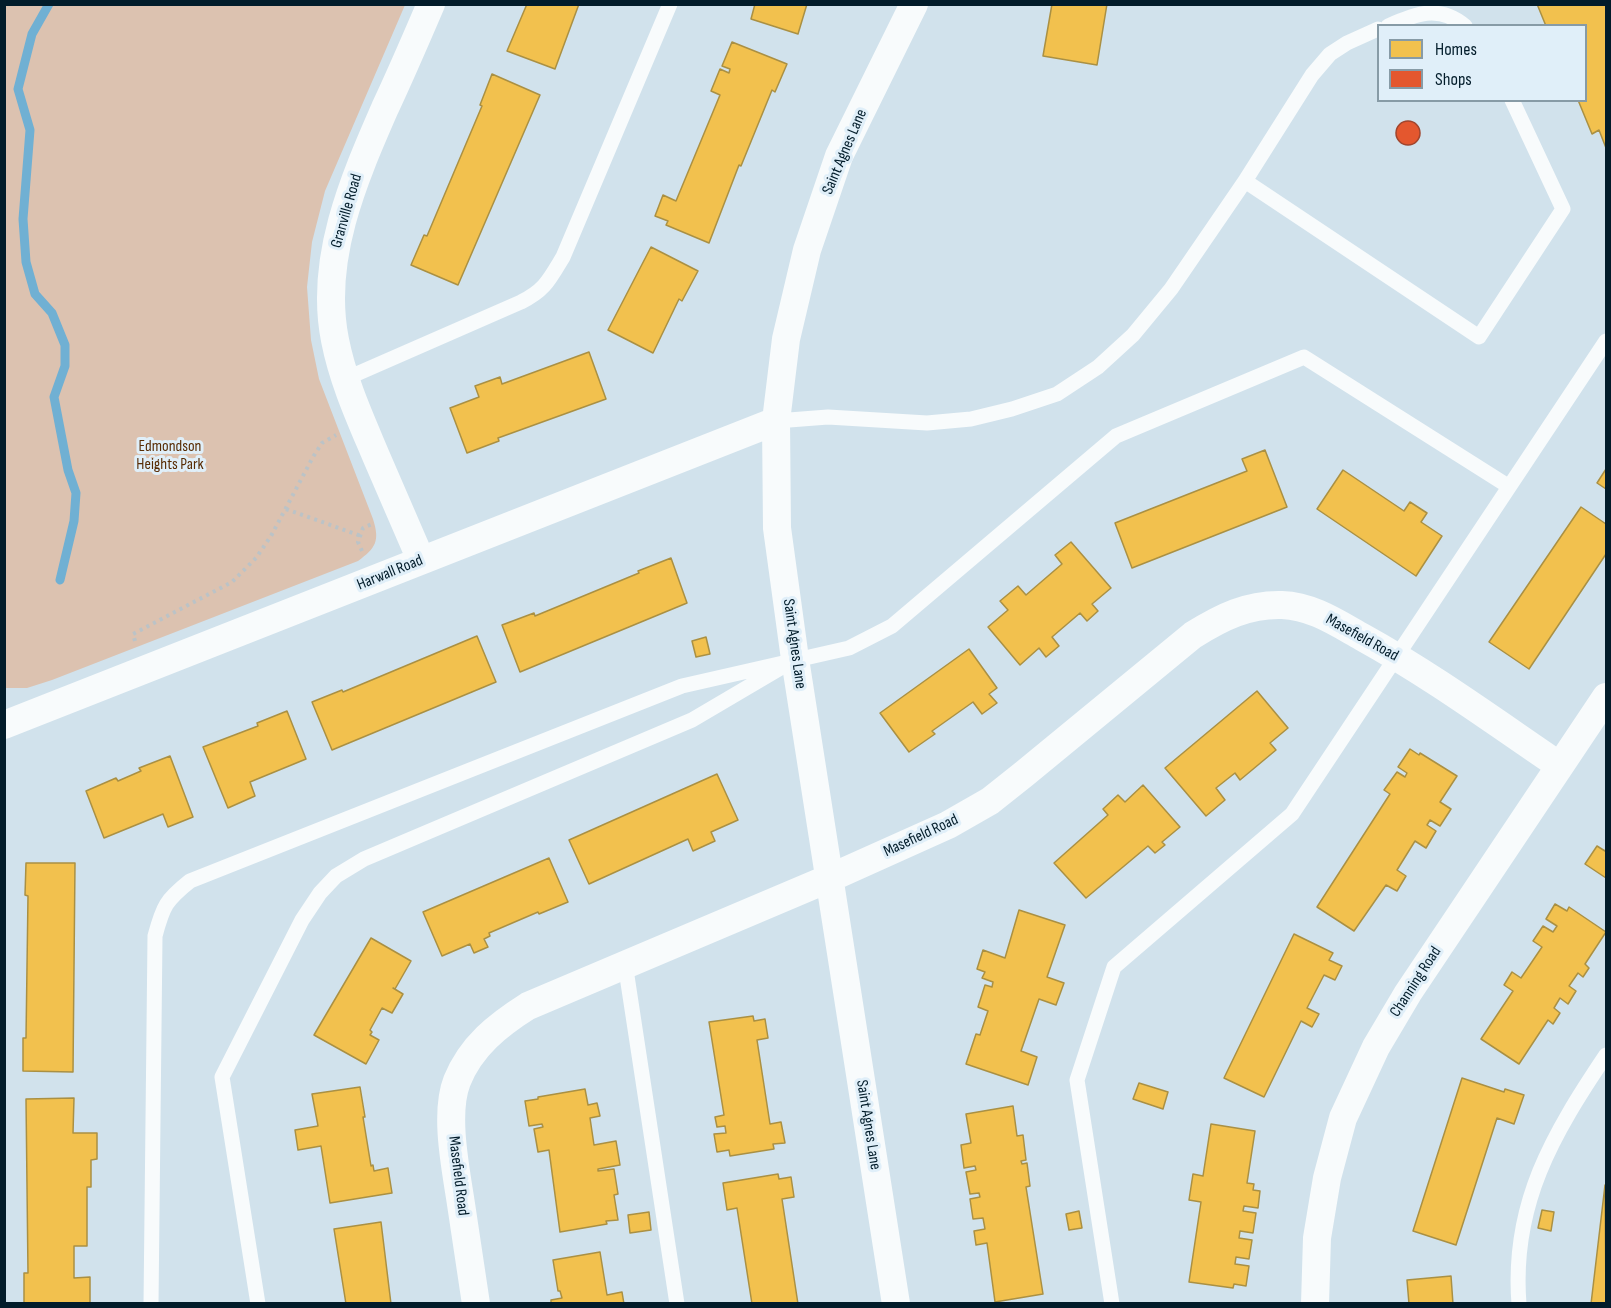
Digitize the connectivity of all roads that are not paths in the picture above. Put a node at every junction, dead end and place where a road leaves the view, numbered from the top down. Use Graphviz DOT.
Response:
graph roads {
  1 [pos="431,4"];
  2 [pos="670,4"];
  3 [pos="914,4"];
  4 [pos="1392,24"];
  5 [pos="1463,24"];
  6 [pos="1377,29"];
  7 [pos="1513,102"];
  8 [pos="1245,181"];
  9 [pos="1606,341"];
  10 [pos="345,379"];
  11 [pos="776,421"];
  12 [pos="1508,486"];
  13 [pos="422,560"];
  14 [pos="1397,657"];
  15 [pos="795,659"];
  16 [pos="1606,697"];
  17 [pos="4,725"];
  18 [pos="1560,766"];
  19 [pos="830,878"];
  20 [pos="625,963"];
  21 [pos="1606,1055"];
  22 [pos="151,1304"];
  23 [pos="258,1304"];
  24 [pos="476,1304"];
  25 [pos="676,1304"];
  26 [pos="896,1304"];
  27 [pos="1112,1304"];
  28 [pos="1315,1304"];
  29 [pos="1519,1304"];
  1 -- 10 [label="street, Granville Road"];
  2 -- 10 [label="lane"];
  3 -- 11 [label="street, Saint Agnes Lane"];
  4 -- 5 [label="lane"];
  6 -- 8 [label="lane"];
  7 -- 8 [label="lane"];
  8 -- 11 [label="lane"];
  9 -- 12 [label="lane"];
  10 -- 13 [label="street, Granville Road"];
  11 -- 13 [label="street, Harwall Road"];
  11 -- 15 [label="street, Saint Agnes Lane"];
  12 -- 14 [label="lane"];
  12 -- 15 [label="lane"];
  13 -- 17 [label="street, Harwall Road"];
  14 -- 18 [label="street, Masefield Road"];
  14 -- 19 [label="street, Masefield Road"];
  14 -- 27 [label="lane"];
  15 -- 19 [label="street, Saint Agnes Lane"];
  15 -- 22 [label="lane"];
  15 -- 23 [label="lane"];
  16 -- 18 [label="street, Channing Road"];
  18 -- 28 [label="street, Channing Road"];
  19 -- 20 [label="street, Masefield Road"];
  19 -- 26 [label="street, Saint Agnes Lane"];
  20 -- 24 [label="street, Masefield Road"];
  20 -- 25 [label="lane"];
  21 -- 29 [label="lane"];
}
